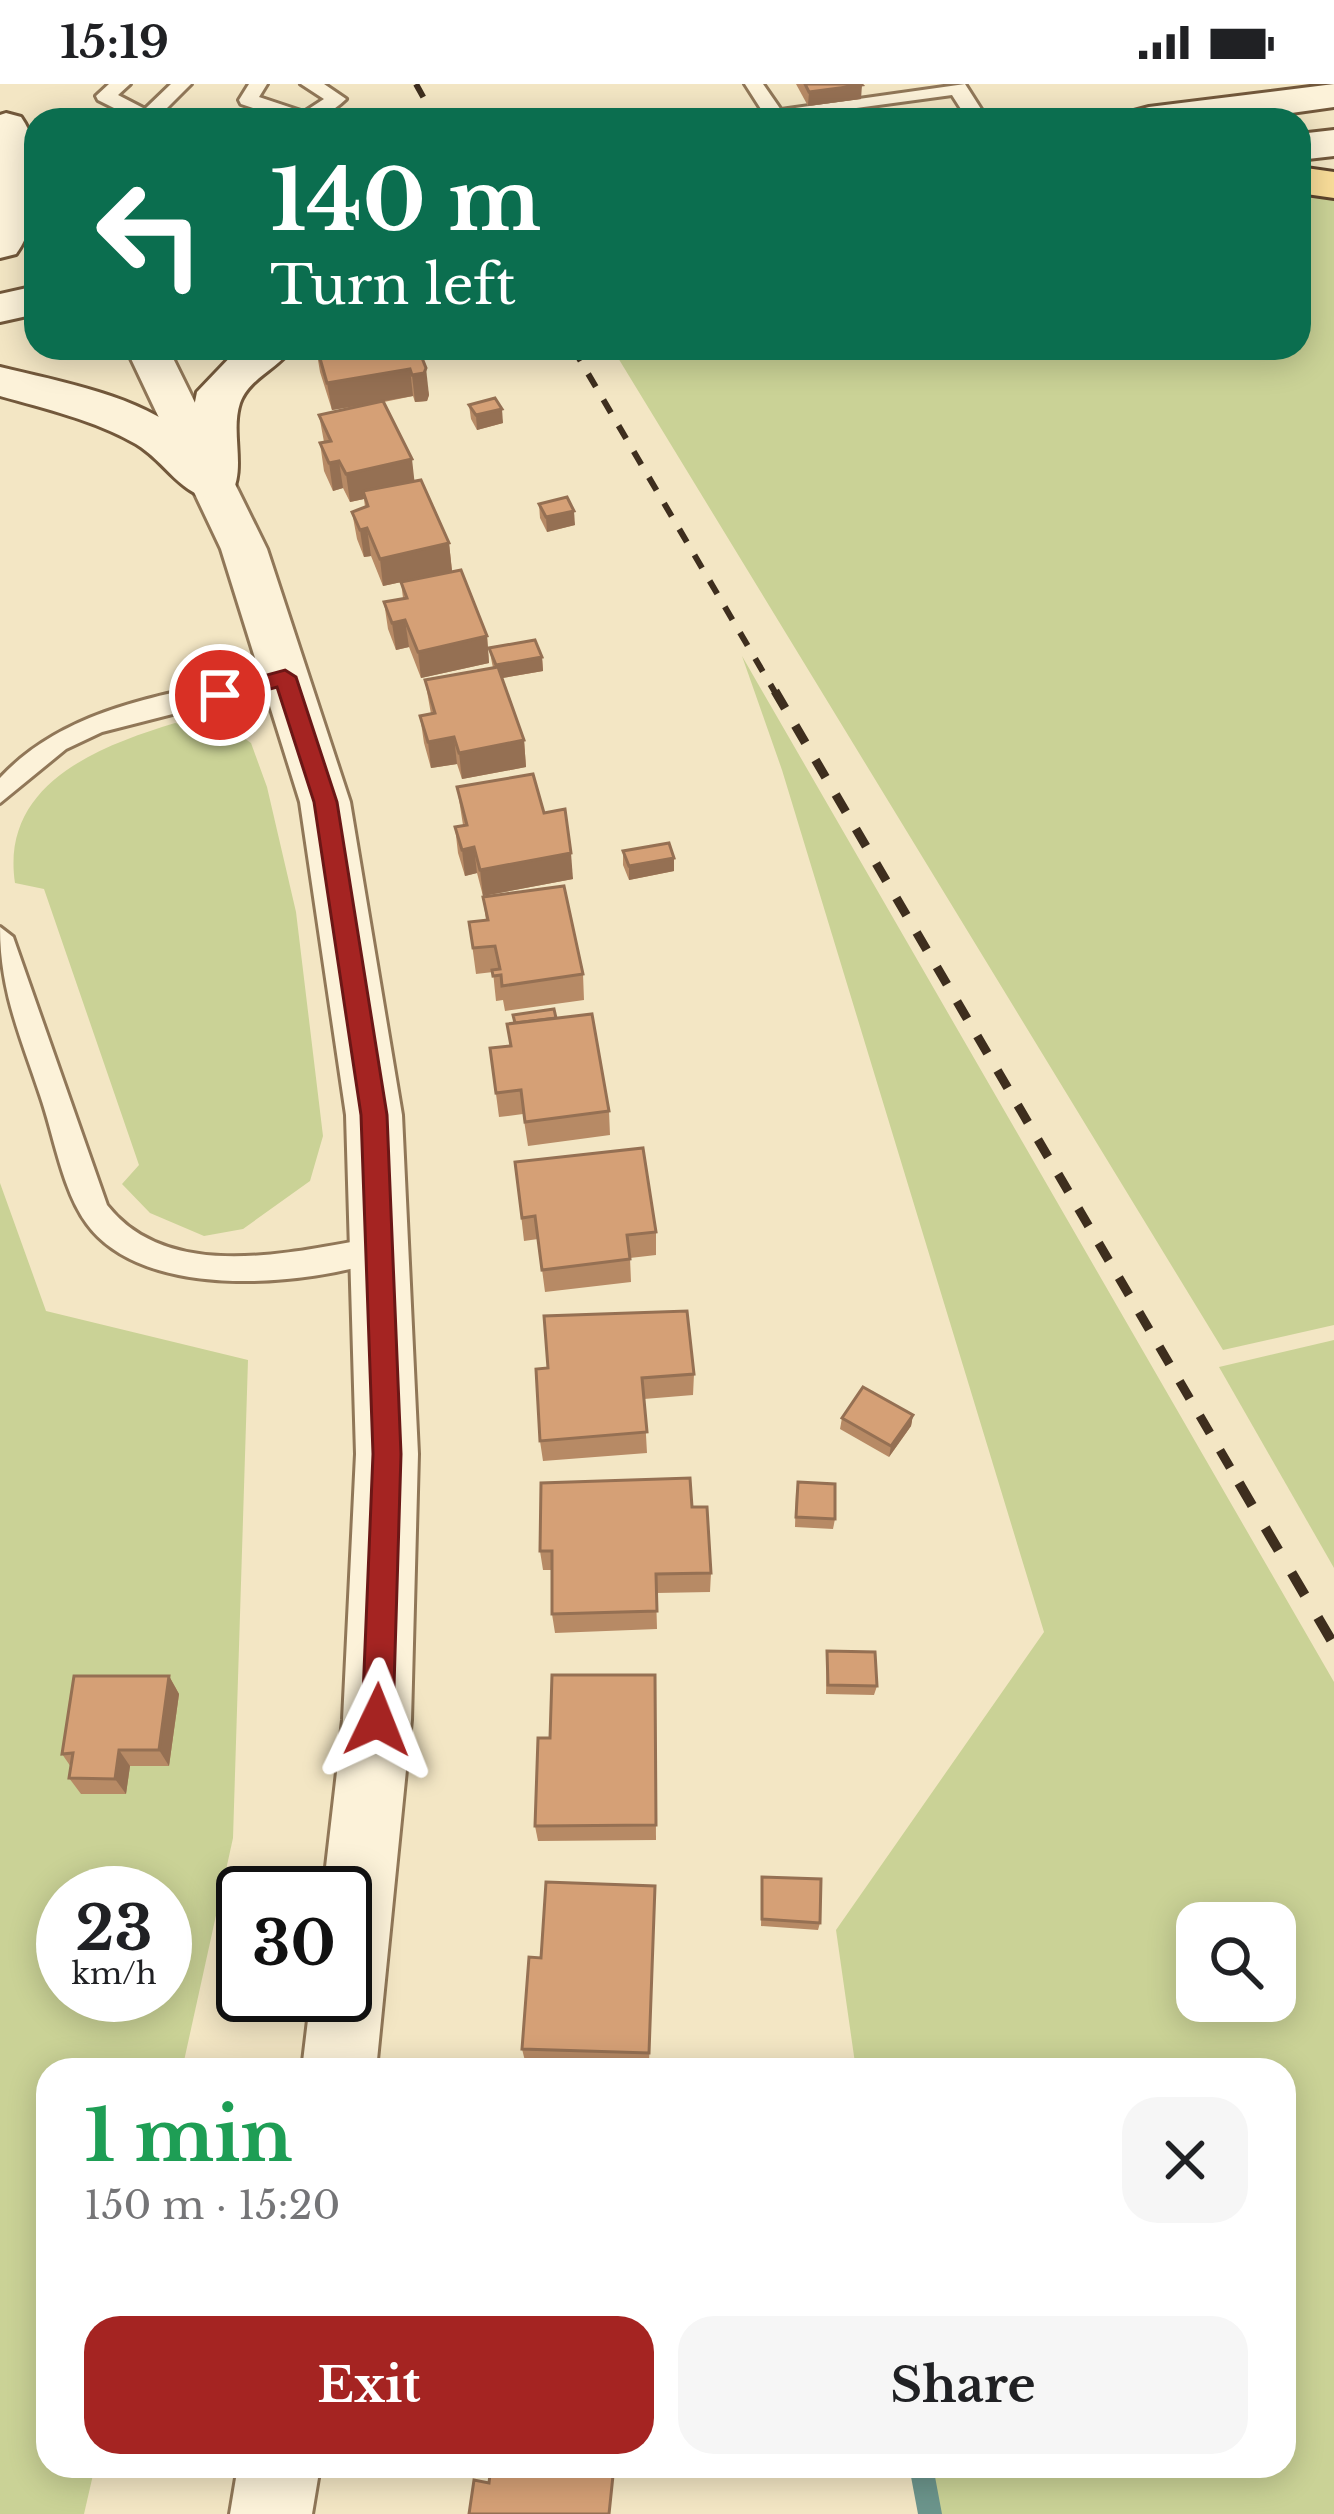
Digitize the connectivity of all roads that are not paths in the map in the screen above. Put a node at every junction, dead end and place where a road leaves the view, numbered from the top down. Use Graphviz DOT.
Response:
graph roads {
  1 [pos="121,84"];
  2 [pos="182,84"];
  3 [pos="259,84"];
  4 [pos="310,84"];
  5 [pos="1195,84"];
  6 [pos="957,86"];
  7 [pos="910,90"];
  8 [pos="1334,95"];
  9 [pos="129,108"];
  10 [pos="157,108"];
  11 [pos="272,108"];
  12 [pos="323,108"];
  13 [pos="824,108"];
  14 [pos="1150,108"];
  15 [pos="1238,108"];
  16 [pos="15,143"];
  17 [pos="0,245"];
  18 [pos="153,360"];
  19 [pos="252,360"];
  20 [pos="0,381"];
  21 [pos="213,485"];
  22 [pos="285,677"];
  23 [pos="0,794"];
  24 [pos="0,937"];
  25 [pos="379,1249"];
  26 [pos="340,2058"];
  27 [pos="277,2478"];
  28 [pos="271,2514"];
  1 -- 9 [label="lane"];
  2 -- 10 [label="lane"];
  3 -- 11 [label="lane"];
  4 -- 12 [label="lane"];
  5 -- 14 [label="main road"];
  6 -- 7 [label="lane"];
  7 -- 13 [label="lane"];
  8 -- 15 [label="main road"];
  16 -- 17 [label="main road"];
  18 -- 21 [label="street"];
  19 -- 21 [label="main road"];
  20 -- 21 [label="main road"];
  21 -- 22 [label="street"];
  22 -- 23 [label="lane"];
  22 -- 25 [label="street"];
  24 -- 25 [label="lane"];
  25 -- 26 [label="street"];
  27 -- 28 [label="street"];
}
